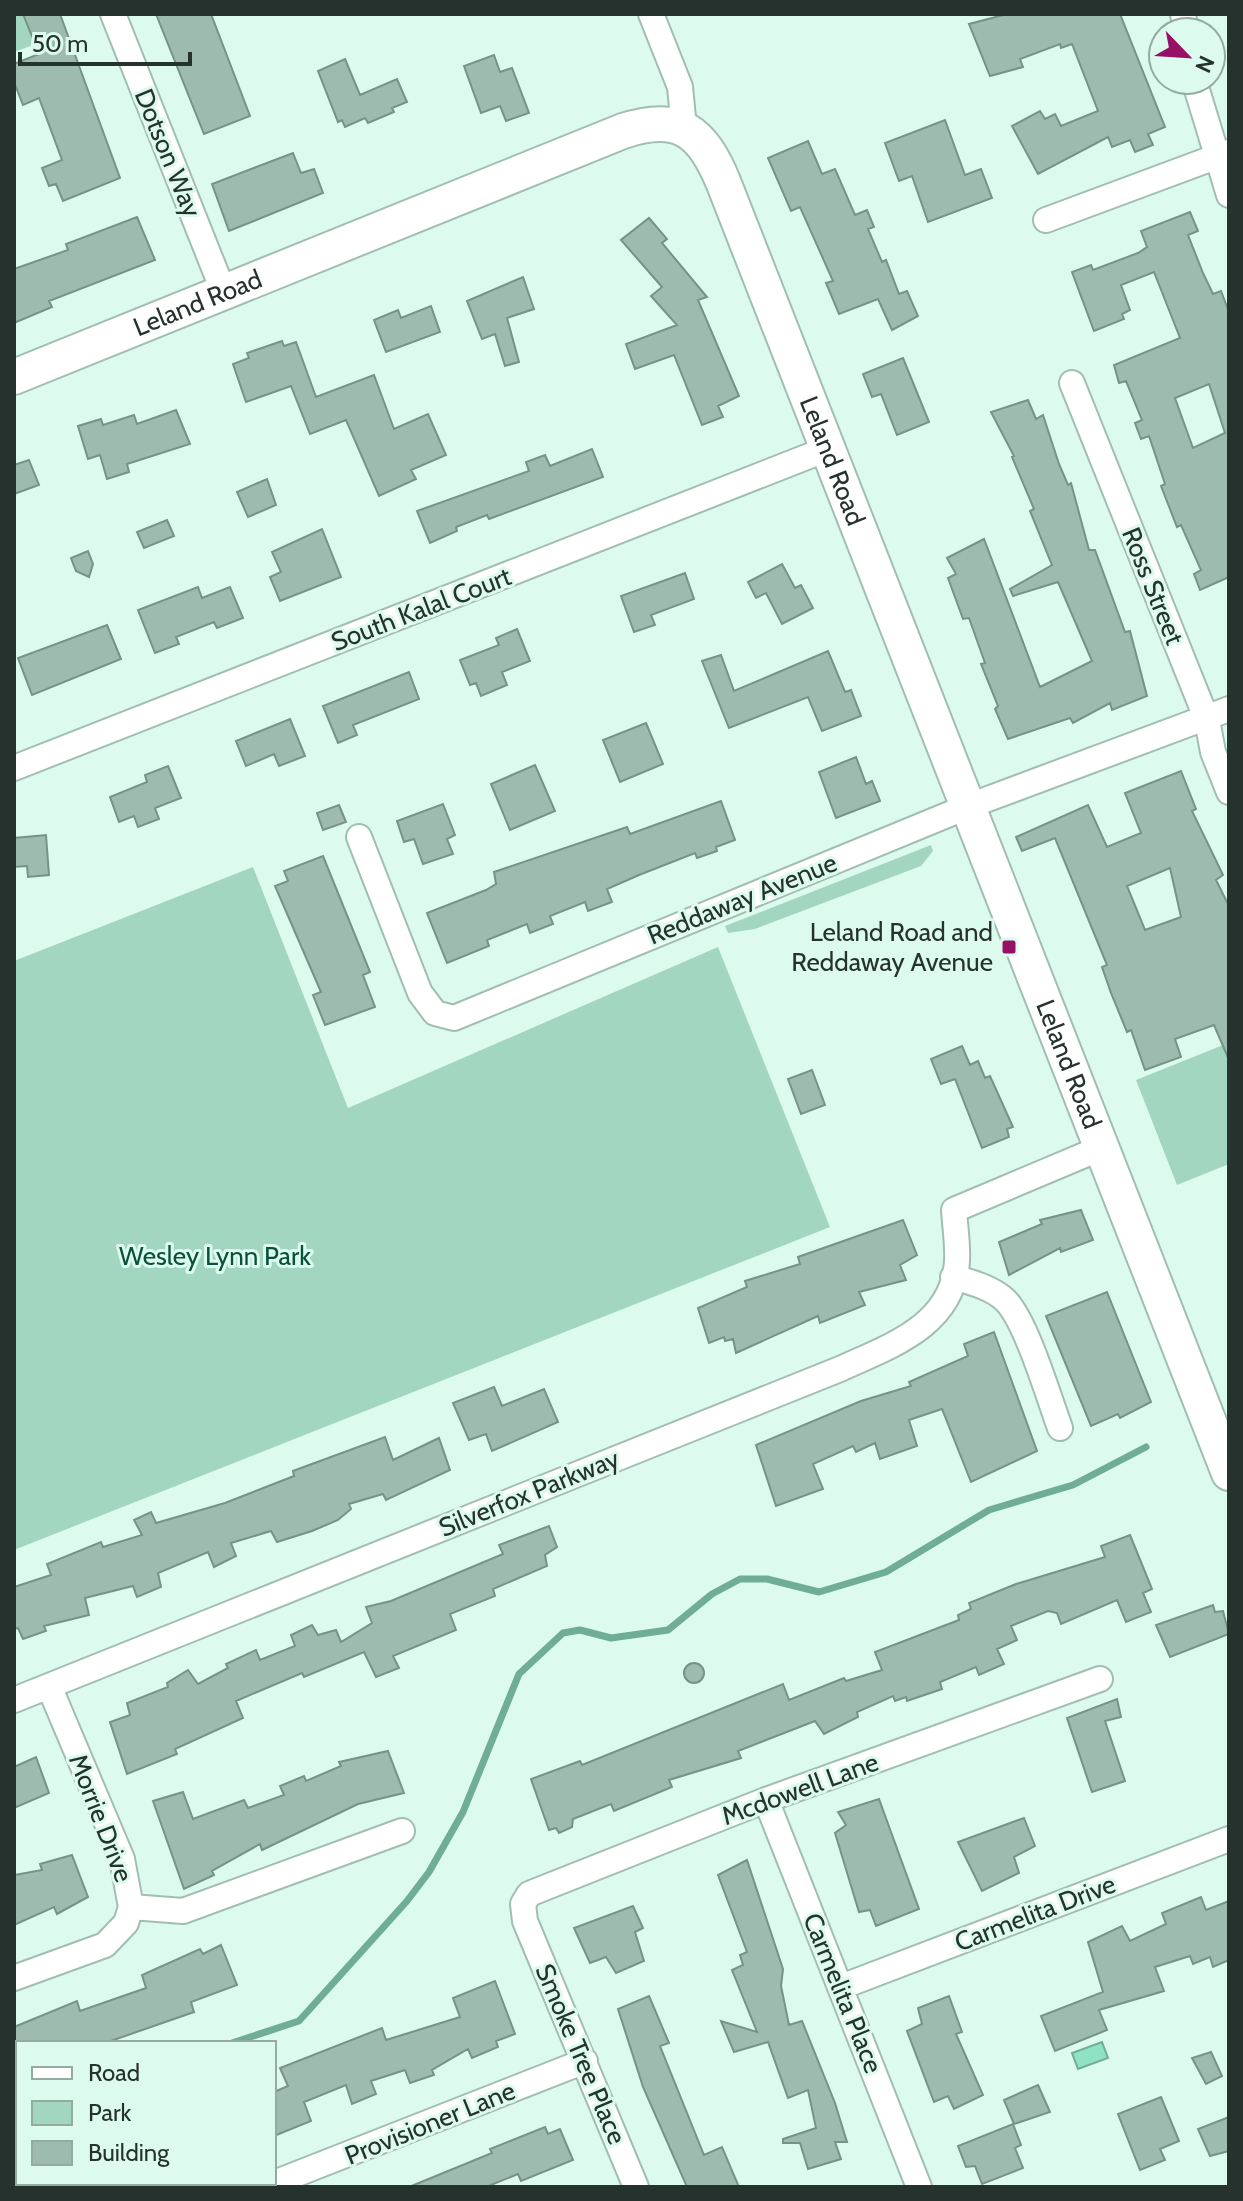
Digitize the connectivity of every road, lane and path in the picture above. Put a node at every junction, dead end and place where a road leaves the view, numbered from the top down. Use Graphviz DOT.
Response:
graph roads {
  1 [pos="113,14"];
  2 [pos="651,14"];
  3 [pos="1200,96"];
  4 [pos="684,128"];
  5 [pos="1222,156"];
  6 [pos="1229,195"];
  7 [pos="1046,220"];
  8 [pos="224,293"];
  9 [pos="14,377"];
  10 [pos="1072,383"];
  11 [pos="827,449"];
  12 [pos="1229,709"];
  13 [pos="1207,720"];
  14 [pos="14,768"];
  15 [pos="1229,792"];
  16 [pos="969,806"];
  17 [pos="359,837"];
  18 [pos="1101,1148"];
  19 [pos="953,1277"];
  20 [pos="1060,1428"];
  21 [pos="1229,1473"];
  22 [pos="1100,1679"];
  23 [pos="49,1686"];
  24 [pos="14,1700"];
  25 [pos="766,1800"];
  26 [pos="402,1831"];
  27 [pos="1229,1839"];
  28 [pos="131,1907"];
  29 [pos="525,1921"];
  30 [pos="14,1978"];
  31 [pos="841,1987"];
  32 [pos="585,2061"];
  33 [pos="304,2180"];
  34 [pos="276,2183"];
  35 [pos="636,2187"];
  36 [pos="919,2187"];
  1 -- 8 [label="street, Dotson Way"];
  2 -- 4 [label="street"];
  3 -- 5 [label="street"];
  4 -- 8 [label="street, Leland Road"];
  4 -- 11 [label="street, Leland Road"];
  5 -- 6 [label="street"];
  5 -- 7 [label="street"];
  8 -- 9 [label="street, Leland Road"];
  10 -- 13 [label="street, Ross Street"];
  11 -- 14 [label="street, South Kalal Court"];
  11 -- 16 [label="street, Leland Road"];
  12 -- 13 [label="street, Reddaway Avenue"];
  13 -- 15 [label="street, Ross Street"];
  13 -- 16 [label="street, Reddaway Avenue"];
  16 -- 17 [label="street, Reddaway Avenue"];
  16 -- 18 [label="street, Leland Road"];
  18 -- 19 [label="street, Silverfox Parkway"];
  18 -- 21 [label="street, Leland Road"];
  19 -- 20 [label="street"];
  19 -- 23 [label="street, Silverfox Parkway"];
  22 -- 25 [label="street, Mcdowell Lane"];
  23 -- 24 [label="street, Silverfox Parkway"];
  23 -- 28 [label="street, Morrie Drive"];
  25 -- 29 [label="street, Mcdowell Lane"];
  25 -- 31 [label="street, Carmelita Place"];
  26 -- 28 [label="street"];
  27 -- 31 [label="street, Carmelita Drive"];
  28 -- 30 [label="street, Morrie Drive"];
  29 -- 32 [label="street, Smoke Tree Place"];
  31 -- 36 [label="street, Carmelita Place"];
  32 -- 33 [label="street, Provisioner Lane"];
  32 -- 35 [label="street, Smoke Tree Place"];
  33 -- 34 [label="street, Provisioner Lane"];
}
